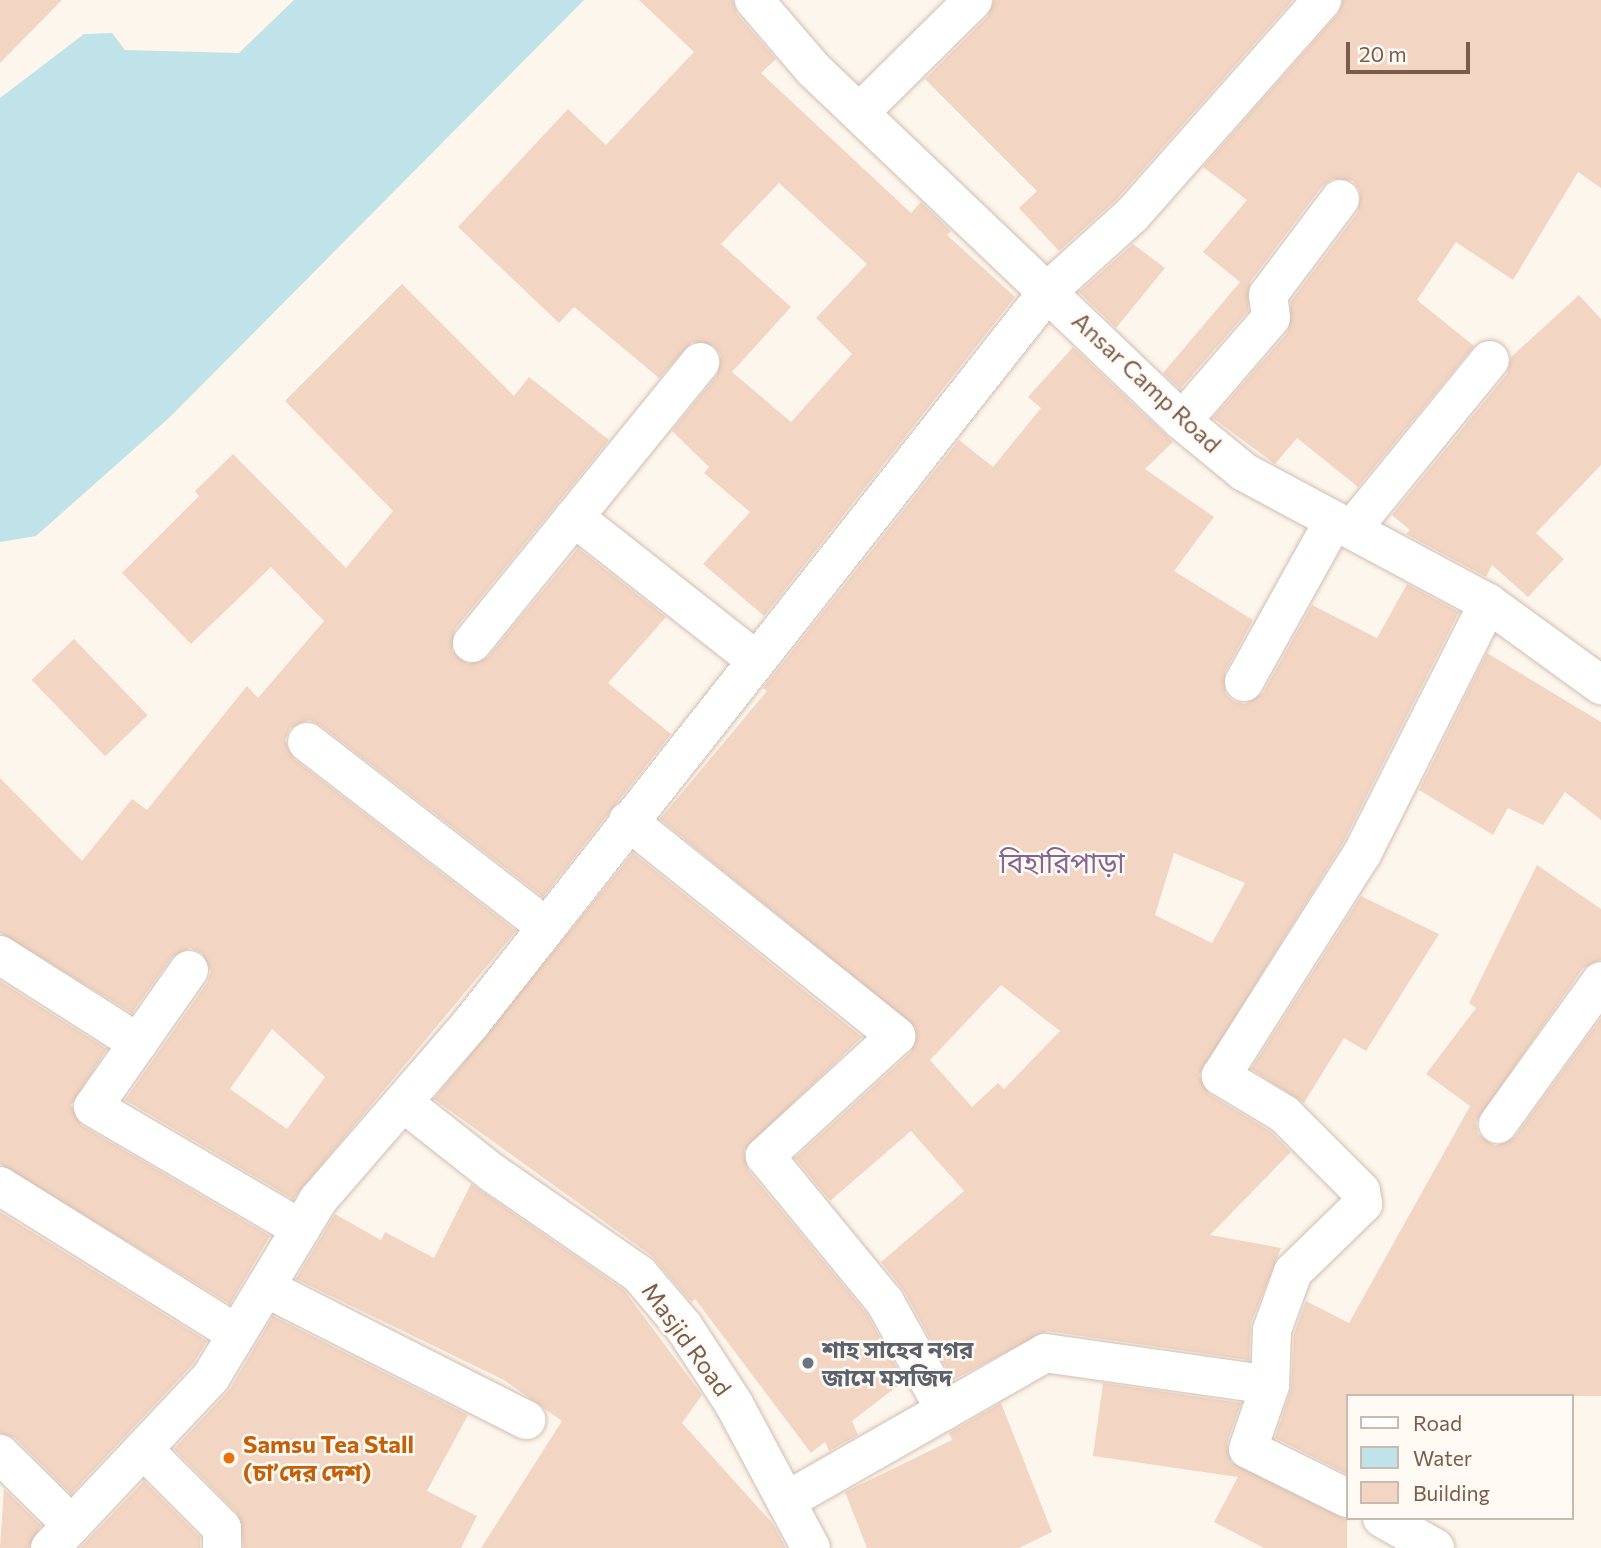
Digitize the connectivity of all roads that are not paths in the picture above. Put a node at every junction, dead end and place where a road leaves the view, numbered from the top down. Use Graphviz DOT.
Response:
graph roads {
  1 [pos="754,0"];
  2 [pos="974,0"];
  3 [pos="1322,0"];
  4 [pos="860,112"];
  5 [pos="1340,199"];
  6 [pos="1049,290"];
  7 [pos="1490,360"];
  8 [pos="700,362"];
  9 [pos="1182,421"];
  10 [pos="574,517"];
  11 [pos="1343,525"];
  12 [pos="1488,603"];
  13 [pos="472,643"];
  14 [pos="756,660"];
  15 [pos="1244,682"];
  16 [pos="1601,685"];
  17 [pos="307,742"];
  18 [pos="628,821"];
  19 [pos="546,927"];
  20 [pos="0,955"];
  21 [pos="189,970"];
  22 [pos="1601,981"];
  23 [pos="138,1043"];
  24 [pos="405,1104"];
  25 [pos="1498,1124"];
  26 [pos="0,1185"];
  27 [pos="301,1229"];
  28 [pos="266,1288"];
  29 [pos="237,1334"];
  30 [pos="1270,1385"];
  31 [pos="945,1410"];
  32 [pos="526,1420"];
  33 [pos="144,1450"];
  34 [pos="0,1454"];
  35 [pos="1346,1498"];
  36 [pos="786,1500"];
  37 [pos="1386,1520"];
  38 [pos="61,1536"];
  39 [pos="222,1548"];
  40 [pos="811,1548"];
  41 [pos="1435,1548"];
  1 -- 4 [label="street, Ansar Camp Road"];
  2 -- 4 [label="street"];
  3 -- 6 [label="street"];
  4 -- 6 [label="street, Ansar Camp Road"];
  5 -- 9 [label="street"];
  6 -- 9 [label="street, Ansar Camp Road"];
  6 -- 14 [label="street"];
  7 -- 11 [label="street"];
  8 -- 10 [label="street"];
  9 -- 11 [label="street, Ansar Camp Road"];
  10 -- 13 [label="street"];
  10 -- 14 [label="street"];
  11 -- 12 [label="street, Ansar Camp Road"];
  11 -- 15 [label="street"];
  12 -- 16 [label="street, Ansar Camp Road"];
  12 -- 30 [label="street"];
  14 -- 18 [label="street"];
  17 -- 19 [label="street"];
  18 -- 19 [label="street"];
  18 -- 31 [label="street"];
  19 -- 24 [label="street"];
  20 -- 23 [label="street"];
  21 -- 23 [label="street"];
  22 -- 25 [label="street"];
  23 -- 27 [label="street"];
  24 -- 27 [label="street"];
  24 -- 36 [label="street, Masjid Road"];
  26 -- 29 [label="street"];
  27 -- 28 [label="street"];
  28 -- 29 [label="street"];
  28 -- 32 [label="street"];
  29 -- 33 [label="street"];
  30 -- 31 [label="street"];
  30 -- 35 [label="street"];
  31 -- 36 [label="street"];
  33 -- 38 [label="street"];
  33 -- 39 [label="street"];
  34 -- 38 [label="street"];
  36 -- 40 [label="street, Masjid Road"];
  37 -- 41 [label="street"];
}
